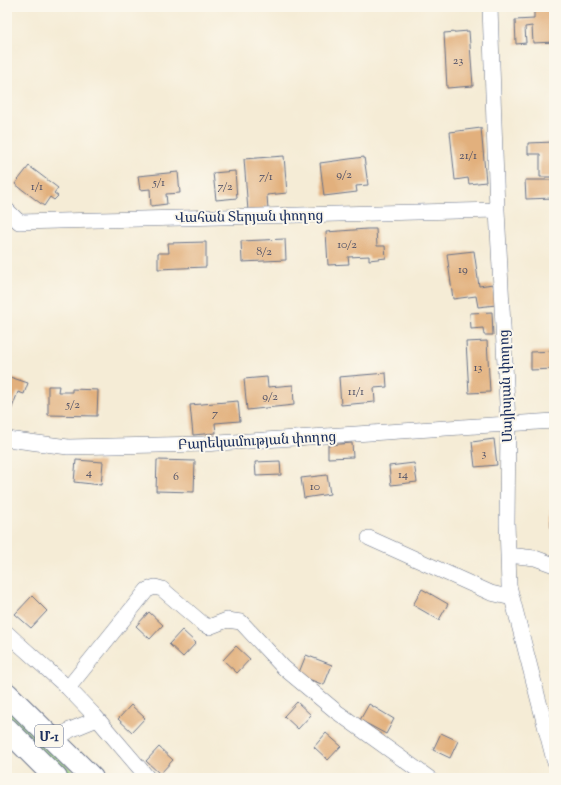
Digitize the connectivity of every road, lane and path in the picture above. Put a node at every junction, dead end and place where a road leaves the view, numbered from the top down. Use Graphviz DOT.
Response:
graph roads {
  1 [pos="490,7"];
  2 [pos="7,210"];
  3 [pos="497,210"];
  4 [pos="554,421"];
  5 [pos="508,423"];
  6 [pos="7,439"];
  7 [pos="369,538"];
  8 [pos="508,555"];
  9 [pos="554,565"];
  10 [pos="512,598"];
  11 [pos="7,633"];
  12 [pos="68,688"];
  13 [pos="7,694"];
  14 [pos="97,719"];
  15 [pos="7,729"];
  16 [pos="54,741"];
  17 [pos="554,760"];
  18 [pos="56,778"];
  19 [pos="92,778"];
  20 [pos="148,778"];
  21 [pos="429,778"];
  1 -- 3 [label="street, Մայիսյան փողոց"];
  2 -- 3 [label="street, Վահան Տերյան փողոց"];
  3 -- 5 [label="street, Մայիսյան փողոց"];
  4 -- 5 [label="street, Բարեկամության փողոց"];
  5 -- 6 [label="street, Բարեկամության փողոց"];
  5 -- 8 [label="street, Մայիսյան փողոց"];
  7 -- 10 [label="street"];
  8 -- 9 [label="street"];
  8 -- 10 [label="street, Մայիսյան փողոց"];
  10 -- 17 [label="street, Մայիսյան փողոց"];
  11 -- 12 [label="street"];
  12 -- 14 [label="street"];
  12 -- 21 [label="street"];
  13 -- 16 [label="highway, Մ-1"];
  14 -- 16 [label="street"];
  14 -- 20 [label="street"];
  15 -- 18 [label="highway, Մ-1"];
  16 -- 19 [label="highway, Մ-1"];
}
